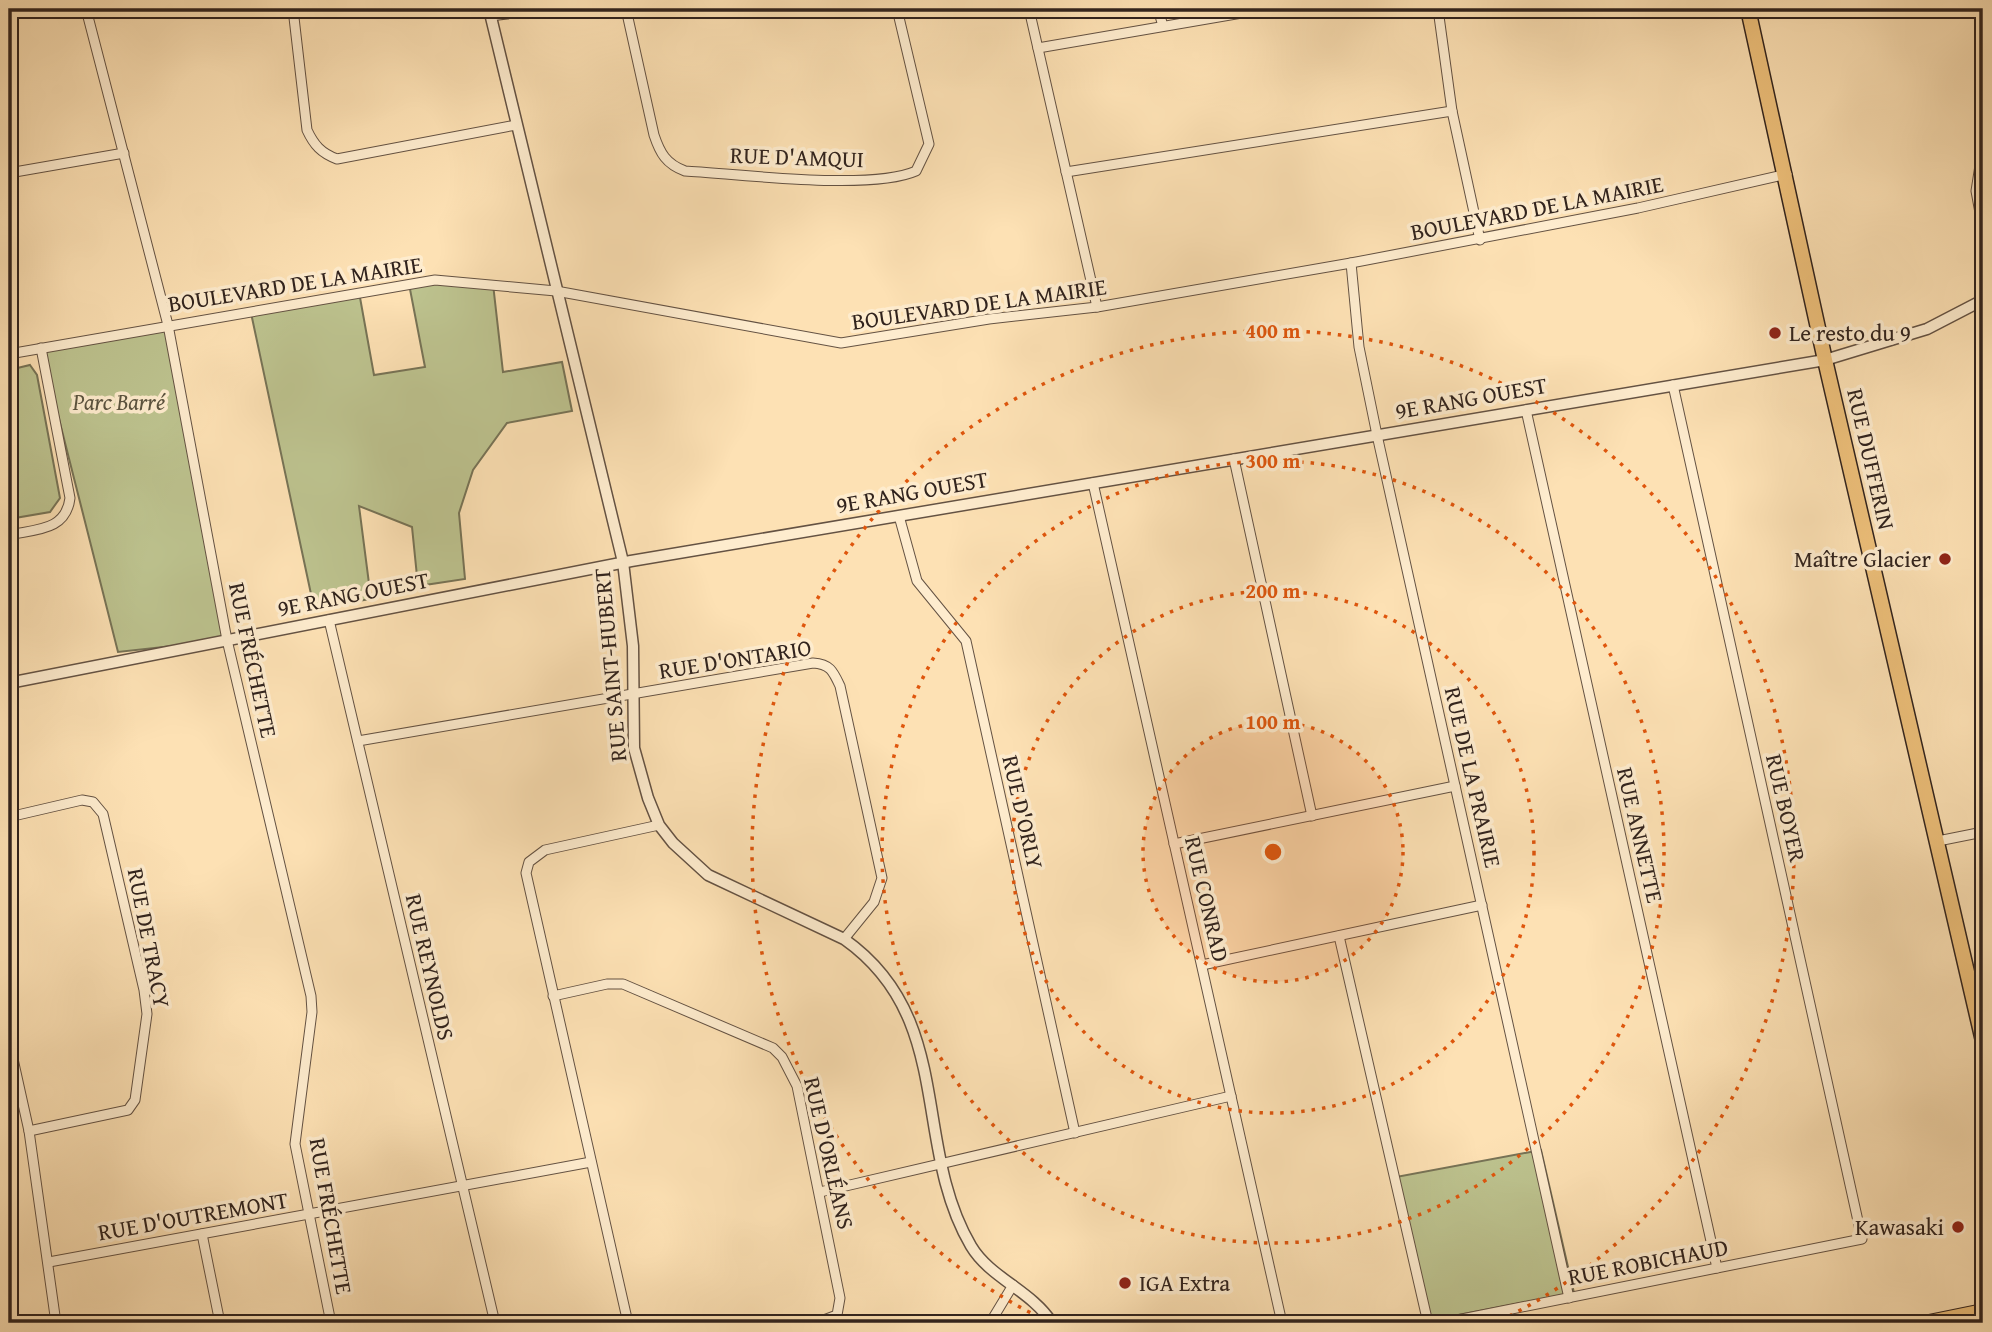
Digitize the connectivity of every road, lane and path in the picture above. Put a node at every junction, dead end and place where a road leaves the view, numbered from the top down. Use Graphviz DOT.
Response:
graph roads {
  1 [pos="86,9"];
  2 [pos="293,9"];
  3 [pos="548,9"];
  4 [pos="626,9"];
  5 [pos="897,9"];
  6 [pos="1030,9"];
  7 [pos="1158,9"];
  8 [pos="1265,9"];
  9 [pos="1438,9"];
  10 [pos="1748,9"];
  11 [pos="489,12"];
  12 [pos="1163,26"];
  13 [pos="1038,48"];
  14 [pos="1452,111"];
  15 [pos="516,125"];
  16 [pos="1983,146"];
  17 [pos="124,153"];
  18 [pos="9,173"];
  19 [pos="1066,173"];
  20 [pos="1787,174"];
  21 [pos="1983,229"];
  22 [pos="1479,240"];
  23 [pos="1351,263"];
  24 [pos="556,290"];
  25 [pos="1983,300"];
  26 [pos="1097,307"];
  27 [pos="168,325"];
  28 [pos="41,348"];
  29 [pos="9,354"];
  30 [pos="1825,360"];
  31 [pos="1673,385"];
  32 [pos="1526,410"];
  33 [pos="1377,435"];
  34 [pos="1234,459"];
  35 [pos="1093,483"];
  36 [pos="899,516"];
  37 [pos="9,535"];
  38 [pos="623,562"];
  39 [pos="329,620"];
  40 [pos="227,640"];
  41 [pos="9,683"];
  42 [pos="633,694"];
  43 [pos="358,741"];
  44 [pos="1455,786"];
  45 [pos="1312,816"];
  46 [pos="9,817"];
  47 [pos="659,825"];
  48 [pos="1983,832"];
  49 [pos="1938,841"];
  50 [pos="1174,844"];
  51 [pos="1482,905"];
  52 [pos="1339,936"];
  53 [pos="844,939"];
  54 [pos="1202,965"];
  55 [pos="553,996"];
  56 [pos="9,1041"];
  57 [pos="1983,1041"];
  58 [pos="1231,1096"];
  59 [pos="29,1131"];
  60 [pos="1075,1133"];
  61 [pos="591,1162"];
  62 [pos="943,1165"];
  63 [pos="461,1185"];
  64 [pos="820,1192"];
  65 [pos="310,1214"];
  66 [pos="202,1234"];
  67 [pos="1862,1239"];
  68 [pos="49,1262"];
  69 [pos="1717,1268"];
  70 [pos="1013,1285"];
  71 [pos="1569,1298"];
  72 [pos="1983,1312"];
  73 [pos="56,1323"];
  74 [pos="220,1323"];
  75 [pos="331,1323"];
  76 [pos="495,1323"];
  77 [pos="628,1323"];
  78 [pos="816,1323"];
  79 [pos="990,1323"];
  80 [pos="1052,1323"];
  81 [pos="1282,1323"];
  82 [pos="1429,1323"];
  83 [pos="1441,1323"];
  84 [pos="1929,1323"];
  1 -- 17 [label="street, RUE FRÉCHETTE"];
  2 -- 15 [label="street"];
  3 -- 11 [label="street"];
  4 -- 5 [label="street, RUE D'AMQUI"];
  6 -- 13 [label="street"];
  7 -- 12 [label="street"];
  8 -- 12 [label="street"];
  9 -- 14 [label="street"];
  10 -- 20 [label="main road, RUE DUFFERIN"];
  11 -- 15 [label="street, RUE SAINT-HUBERT"];
  12 -- 13 [label="street"];
  13 -- 19 [label="street"];
  14 -- 19 [label="street"];
  14 -- 22 [label="street"];
  15 -- 24 [label="street, RUE SAINT-HUBERT"];
  16 -- 21 [label="street"];
  17 -- 18 [label="street"];
  17 -- 27 [label="street, RUE FRÉCHETTE"];
  19 -- 26 [label="street"];
  20 -- 22 [label="street, BOULEVARD DE LA MAIRIE"];
  20 -- 30 [label="main road, RUE DUFFERIN"];
  22 -- 23 [label="street, BOULEVARD DE LA MAIRIE"];
  23 -- 26 [label="street, BOULEVARD DE LA MAIRIE"];
  23 -- 33 [label="street, RUE DE LA PRAIRIE"];
  24 -- 26 [label="street, BOULEVARD DE LA MAIRIE"];
  24 -- 27 [label="street, BOULEVARD DE LA MAIRIE"];
  24 -- 38 [label="street, RUE SAINT-HUBERT"];
  25 -- 30 [label="street, 9E RANG OUEST"];
  27 -- 28 [label="street, BOULEVARD DE LA MAIRIE"];
  27 -- 40 [label="street, RUE FRÉCHETTE"];
  28 -- 29 [label="street, BOULEVARD DE LA MAIRIE"];
  28 -- 37 [label="street"];
  30 -- 31 [label="street, 9E RANG OUEST"];
  30 -- 49 [label="main road, RUE DUFFERIN"];
  31 -- 32 [label="street, 9E RANG OUEST"];
  31 -- 67 [label="street, RUE BOYER"];
  32 -- 33 [label="street, 9E RANG OUEST"];
  32 -- 69 [label="street, RUE ANNETTE"];
  33 -- 34 [label="street, 9E RANG OUEST"];
  33 -- 44 [label="street, RUE DE LA PRAIRIE"];
  34 -- 35 [label="street, 9E RANG OUEST"];
  34 -- 45 [label="street"];
  35 -- 36 [label="street, 9E RANG OUEST"];
  35 -- 50 [label="street, RUE CONRAD"];
  36 -- 38 [label="street, 9E RANG OUEST"];
  36 -- 60 [label="street, RUE D'ORLY"];
  38 -- 39 [label="street, 9E RANG OUEST"];
  38 -- 42 [label="street, RUE SAINT-HUBERT"];
  39 -- 40 [label="street, 9E RANG OUEST"];
  39 -- 43 [label="street, RUE REYNOLDS"];
  40 -- 41 [label="street, 9E RANG OUEST"];
  40 -- 65 [label="street, RUE FRÉCHETTE"];
  42 -- 43 [label="street, RUE D'ONTARIO"];
  42 -- 47 [label="street, RUE SAINT-HUBERT"];
  42 -- 53 [label="street, RUE D'ONTARIO"];
  43 -- 63 [label="street, RUE REYNOLDS"];
  44 -- 45 [label="street"];
  44 -- 51 [label="street, RUE DE LA PRAIRIE"];
  45 -- 50 [label="street"];
  46 -- 59 [label="street, RUE DE TRACY"];
  47 -- 53 [label="street, RUE SAINT-HUBERT"];
  47 -- 55 [label="street"];
  48 -- 49 [label="street"];
  49 -- 57 [label="main road, RUE DUFFERIN"];
  50 -- 54 [label="street, RUE CONRAD"];
  51 -- 52 [label="street"];
  51 -- 71 [label="street, RUE DE LA PRAIRIE"];
  52 -- 54 [label="street"];
  52 -- 82 [label="street"];
  53 -- 62 [label="street, RUE SAINT-HUBERT"];
  54 -- 58 [label="street, RUE CONRAD"];
  55 -- 61 [label="street"];
  55 -- 64 [label="street, RUE D'ORLÉANS"];
  56 -- 59 [label="street"];
  58 -- 60 [label="street"];
  58 -- 81 [label="street, RUE CONRAD"];
  59 -- 68 [label="street"];
  60 -- 62 [label="street"];
  61 -- 63 [label="street, RUE D'OUTREMONT"];
  61 -- 77 [label="street"];
  62 -- 64 [label="street"];
  62 -- 70 [label="street, RUE SAINT-HUBERT"];
  63 -- 65 [label="street, RUE D'OUTREMONT"];
  63 -- 76 [label="street, RUE REYNOLDS"];
  64 -- 78 [label="street, RUE D'ORLÉANS"];
  65 -- 66 [label="street, RUE D'OUTREMONT"];
  65 -- 75 [label="street, RUE FRÉCHETTE"];
  66 -- 68 [label="street, RUE D'OUTREMONT"];
  66 -- 74 [label="street"];
  67 -- 69 [label="street, RUE ROBICHAUD"];
  68 -- 73 [label="street"];
  69 -- 71 [label="street, RUE ROBICHAUD"];
  70 -- 79 [label="street"];
  70 -- 80 [label="street, RUE SAINT-HUBERT"];
  71 -- 83 [label="street, RUE ROBICHAUD"];
  72 -- 84 [label="highway"];
}
